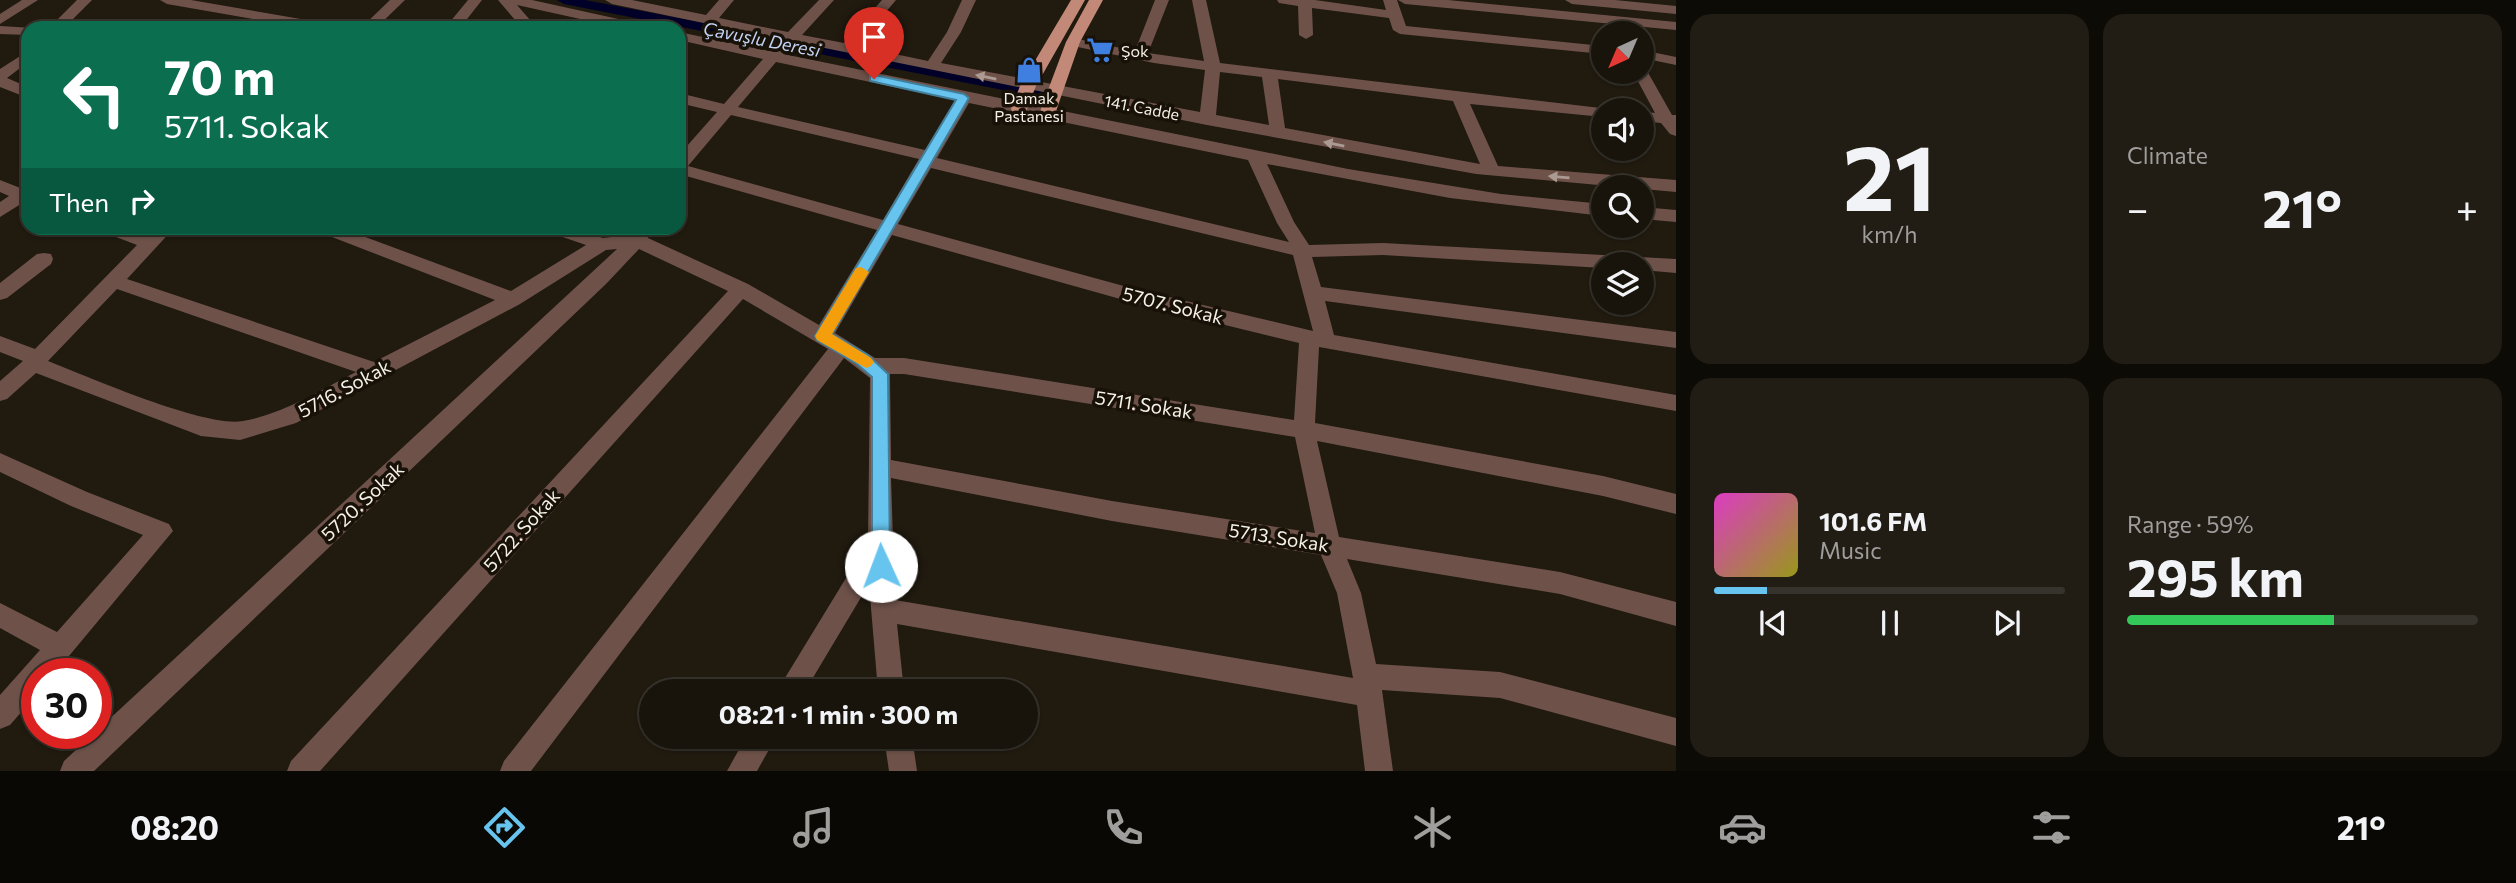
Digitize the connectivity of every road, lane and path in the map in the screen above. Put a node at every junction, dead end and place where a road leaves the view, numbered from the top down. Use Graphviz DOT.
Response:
graph roads {
  1 [pos="31,0"];
  2 [pos="85,0"];
  3 [pos="167,0"];
  4 [pos="398,0"];
  5 [pos="475,0"];
  6 [pos="505,0"];
  7 [pos="513,0"];
  8 [pos="727,0"];
  9 [pos="827,0"];
  10 [pos="890,0"];
  11 [pos="970,0"];
  12 [pos="1078,0"];
  13 [pos="1096,0"];
  14 [pos="1162,0"];
  15 [pos="1199,0"];
  16 [pos="1284,0"];
  17 [pos="1405,0"];
  18 [pos="1572,0"];
  19 [pos="621,1"];
  20 [pos="1305,1"];
  21 [pos="1392,7"];
  22 [pos="1676,10"];
  23 [pos="0,20"];
  24 [pos="709,20"];
  25 [pos="63,21"];
  26 [pos="289,21"];
  27 [pos="376,21"];
  28 [pos="458,21"];
  29 [pos="524,21"];
  30 [pos="609,21"];
  31 [pos="1676,26"];
  32 [pos="0,30"];
  33 [pos="21,31"];
  34 [pos="1306,34"];
  35 [pos="789,37"];
  36 [pos="686,38"];
  37 [pos="1073,42"];
  38 [pos="847,49"];
  39 [pos="1591,49"];
  40 [pos="772,56"];
  41 [pos="1140,56"];
  42 [pos="1654,56"];
  43 [pos="1674,60"];
  44 [pos="21,61"];
  45 [pos="932,66"];
  46 [pos="1213,66"];
  47 [pos="1269,73"];
  48 [pos="0,78"];
  49 [pos="1649,84"];
  50 [pos="21,89"];
  51 [pos="1054,90"];
  52 [pos="1024,95"];
  53 [pos="1459,97"];
  54 [pos="964,98"];
  55 [pos="686,99"];
  56 [pos="729,108"];
  57 [pos="1048,111"];
  58 [pos="1591,111"];
  59 [pos="1654,119"];
  60 [pos="1207,120"];
  61 [pos="1673,123"];
  62 [pos="1278,133"];
  63 [pos="1255,156"];
  64 [pos="686,159"];
  65 [pos="928,159"];
  66 [pos="686,169"];
  67 [pos="1492,171"];
  68 [pos="0,186"];
  69 [pos="1676,186"];
  70 [pos="21,194"];
  71 [pos="21,198"];
  72 [pos="1591,209"];
  73 [pos="0,211"];
  74 [pos="1654,214"];
  75 [pos="1676,216"];
  76 [pos="888,226"];
  77 [pos="128,235"];
  78 [pos="158,235"];
  79 [pos="344,235"];
  80 [pos="575,235"];
  81 [pos="637,235"];
  82 [pos="640,235"];
  83 [pos="643,235"];
  84 [pos="150,243"];
  85 [pos="602,244"];
  86 [pos="1302,251"];
  87 [pos="44,259"];
  88 [pos="1676,266"];
  89 [pos="113,281"];
  90 [pos="741,289"];
  91 [pos="0,293"];
  92 [pos="1314,293"];
  93 [pos="513,299"];
  94 [pos="1317,340"];
  95 [pos="1676,340"];
  96 [pos="832,342"];
  97 [pos="0,344"];
  98 [pos="36,361"];
  99 [pos="870,366"];
  100 [pos="376,371"];
  101 [pos="0,393"];
  102 [pos="1676,403"];
  103 [pos="1304,430"];
  104 [pos="0,462"];
  105 [pos="880,467"];
  106 [pos="1676,505"];
  107 [pos="880,544"];
  108 [pos="1328,545"];
  109 [pos="883,610"];
  110 [pos="1676,614"];
  111 [pos="0,615"];
  112 [pos="61,648"];
  113 [pos="52,658"];
  114 [pos="797,679"];
  115 [pos="890,679"];
  116 [pos="1367,685"];
  117 [pos="21,693"];
  118 [pos="0,715"];
  119 [pos="112,722"];
  120 [pos="1676,732"];
  121 [pos="90,749"];
  122 [pos="757,749"];
  123 [pos="900,749"];
  124 [pos="749,768"];
  125 [pos="74,771"];
  126 [pos="301,771"];
  127 [pos="514,771"];
  128 [pos="903,771"];
  129 [pos="1379,771"];
  1 -- 23 [label="street"];
  2 -- 25 [label="street"];
  3 -- 26 [label="street"];
  4 -- 27 [label="street"];
  5 -- 28 [label="street"];
  6 -- 29 [label="street"];
  7 -- 30 [label="street"];
  8 -- 24 [label="street"];
  9 -- 35 [label="street"];
  10 -- 38 [label="street"];
  11 -- 45 [label="street"];
  12 -- 52 [label="main road"];
  13 -- 37 [label="main road"];
  14 -- 41 [label="street"];
  15 -- 46 [label="street"];
  16 -- 20 [label="street"];
  17 -- 31 [label="street"];
  18 -- 22 [label="street"];
  19 -- 24 [label="street, 141. Cadde"];
  20 -- 21 [label="street"];
  20 -- 34 [label="street"];
  21 -- 39 [label="street"];
  24 -- 35 [label="street, 141. Cadde"];
  32 -- 33 [label="street"];
  35 -- 38 [label="street, 141. Cadde"];
  35 -- 40 [label="street"];
  36 -- 40 [label="street, 141. Cadde"];
  37 -- 41 [label="street"];
  37 -- 51 [label="main road"];
  38 -- 45 [label="street, 141. Cadde"];
  40 -- 54 [label="street, 141. Cadde"];
  40 -- 56 [label="street"];
  41 -- 46 [label="street"];
  42 -- 43 [label="street"];
  44 -- 48 [label="street"];
  52 -- 45 [label="street, 141. Cadde, one-way"];
  46 -- 47 [label="street"];
  46 -- 60 [label="street"];
  47 -- 53 [label="street"];
  47 -- 62 [label="street"];
  48 -- 50 [label="street"];
  49 -- 61 [label="street"];
  51 -- 52 [label="street, 141. Cadde"];
  51 -- 57 [label="main road"];
  51 -- 60 [label="street, 141. Cadde"];
  52 -- 54 [label="street, 141. Cadde"];
  52 -- 57 [label="street, 141. Cadde"];
  53 -- 58 [label="street"];
  53 -- 67 [label="street"];
  54 -- 65 [label="street"];
  55 -- 56 [label="street"];
  56 -- 64 [label="street"];
  56 -- 65 [label="street"];
  57 -- 63 [label="street, 141. Cadde"];
  59 -- 61 [label="street"];
  60 -- 62 [label="street, 141. Cadde"];
  67 -- 62 [label="street, 141. Cadde, one-way"];
  63 -- 72 [label="street, 141. Cadde"];
  63 -- 86 [label="street"];
  65 -- 76 [label="street"];
  65 -- 86 [label="street"];
  66 -- 76 [label="street, 5707. Sokak"];
  69 -- 67 [label="street, 141. Cadde, one-way"];
  68 -- 70 [label="street"];
  71 -- 73 [label="street"];
  74 -- 75 [label="street"];
  76 -- 94 [label="street, 5707. Sokak"];
  76 -- 96 [label="street"];
  77 -- 84 [label="street"];
  78 -- 84 [label="street"];
  79 -- 93 [label="street"];
  80 -- 85 [label="street"];
  81 -- 85 [label="street, 5716. Sokak"];
  82 -- 119 [label="street, 5720. Sokak"];
  83 -- 90 [label="street"];
  84 -- 89 [label="street"];
  85 -- 93 [label="street, 5716. Sokak"];
  86 -- 88 [label="street"];
  86 -- 92 [label="street"];
  87 -- 91 [label="street"];
  89 -- 98 [label="street"];
  89 -- 100 [label="street"];
  90 -- 96 [label="street"];
  90 -- 126 [label="street, 5722. Sokak"];
  92 -- 94 [label="street"];
  92 -- 95 [label="street"];
  93 -- 100 [label="street, 5716. Sokak"];
  94 -- 102 [label="street, 5707. Sokak"];
  94 -- 103 [label="street"];
  96 -- 99 [label="street"];
  96 -- 127 [label="street"];
  97 -- 98 [label="street, 5716. Sokak"];
  98 -- 100 [label="street, 5716. Sokak"];
  98 -- 101 [label="street"];
  99 -- 103 [label="street, 5711. Sokak"];
  99 -- 105 [label="street"];
  103 -- 106 [label="street, 5711. Sokak"];
  103 -- 108 [label="street"];
  104 -- 112 [label="street"];
  105 -- 107 [label="street"];
  105 -- 108 [label="street, 5713. Sokak"];
  107 -- 109 [label="street"];
  107 -- 114 [label="street"];
  108 -- 110 [label="street, 5713. Sokak"];
  108 -- 116 [label="street"];
  109 -- 115 [label="street"];
  109 -- 116 [label="street"];
  111 -- 112 [label="street"];
  112 -- 113 [label="street"];
  116 -- 120 [label="street"];
  116 -- 129 [label="street"];
  117 -- 118 [label="street"];
  121 -- 125 [label="street, 5720. Sokak"];
  122 -- 124 [label="street"];
  123 -- 128 [label="street"];
}
